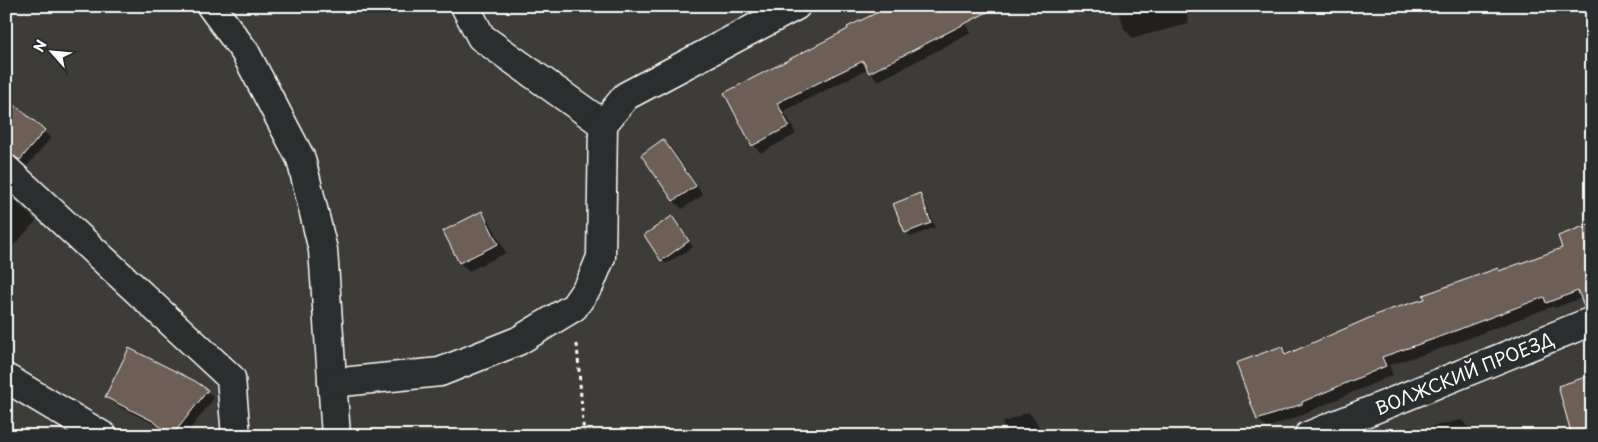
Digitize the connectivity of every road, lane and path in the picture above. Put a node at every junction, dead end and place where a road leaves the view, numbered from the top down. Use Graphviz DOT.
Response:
graph roads {
  1 [pos="211,6"];
  2 [pos="465,6"];
  3 [pos="796,6"];
  4 [pos="603,124"];
  5 [pos="6,168"];
  6 [pos="574,307"];
  7 [pos="1592,321"];
  8 [pos="6,378"];
  9 [pos="332,383"];
  10 [pos="103,436"];
  11 [pos="236,436"];
  12 [pos="336,436"];
  13 [pos="584,436"];
  14 [pos="1308,436"];
  1 -- 9 [label="street"];
  2 -- 4 [label="street"];
  3 -- 4 [label="street"];
  4 -- 6 [label="street"];
  5 -- 11 [label="street"];
  6 -- 9 [label="street"];
  6 -- 13 [label="path"];
  7 -- 14 [label="street, ВОЛЖСКИЙ ПРОЕЗД"];
  8 -- 10 [label="street"];
  9 -- 12 [label="street"];
}
